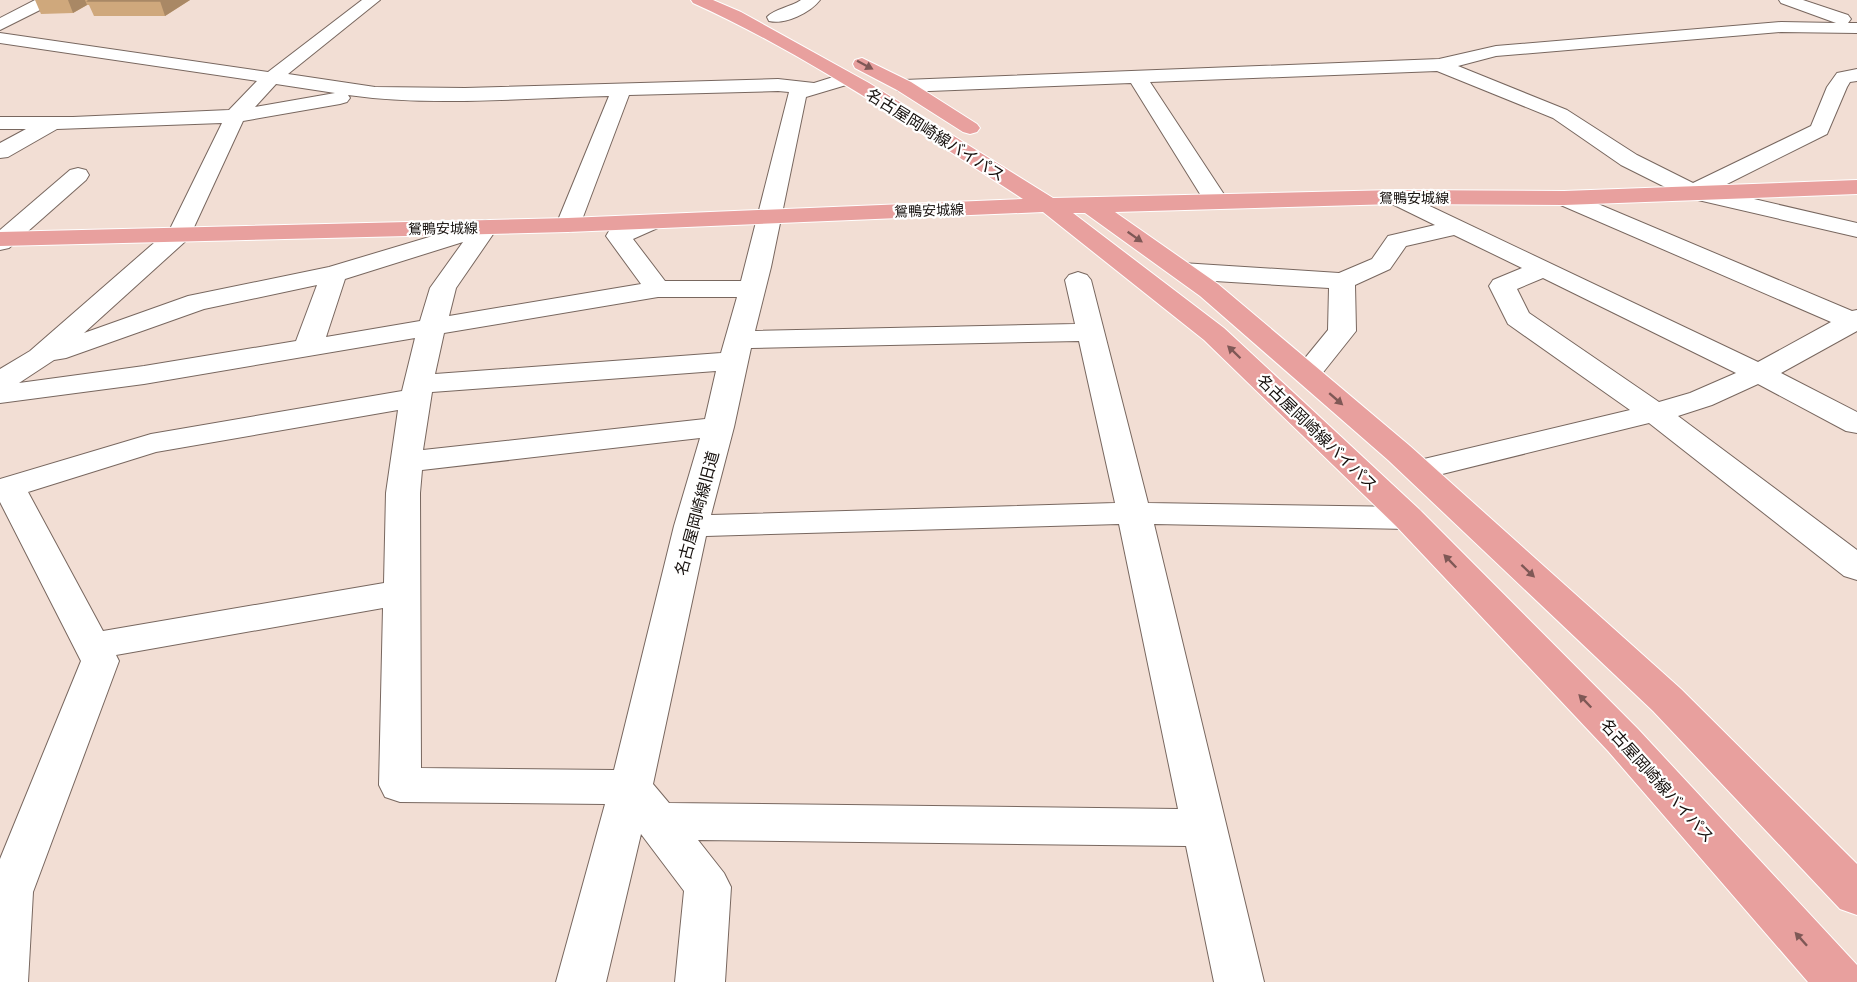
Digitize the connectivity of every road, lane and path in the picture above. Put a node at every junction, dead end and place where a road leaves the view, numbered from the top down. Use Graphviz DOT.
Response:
graph roads {
  1 [pos="48,0"];
  2 [pos="372,0"];
  3 [pos="699,0"];
  4 [pos="738,0"];
  5 [pos="812,0"];
  6 [pos="1787,0"];
  7 [pos="775,16"];
  8 [pos="1857,26"];
  9 [pos="2,36"];
  10 [pos="1439,65"];
  11 [pos="1857,75"];
  12 [pos="1137,77"];
  13 [pos="270,79"];
  14 [pos="846,79"];
  15 [pos="904,86"];
  16 [pos="622,88"];
  17 [pos="813,88"];
  18 [pos="375,93"];
  19 [pos="235,116"];
  20 [pos="0,123"];
  21 [pos="54,123"];
  22 [pos="0,152"];
  23 [pos="78,175"];
  24 [pos="1857,187"];
  25 [pos="1693,192"];
  26 [pos="1396,197"];
  27 [pos="1564,198"];
  28 [pos="1216,202"];
  29 [pos="1048,205"];
  30 [pos="1091,206"];
  31 [pos="767,217"];
  32 [pos="652,222"];
  33 [pos="567,225"];
  34 [pos="486,227"];
  35 [pos="1456,227"];
  36 [pos="1857,230"];
  37 [pos="180,233"];
  38 [pos="2,240"];
  39 [pos="1542,269"];
  40 [pos="1182,271"];
  41 [pos="334,274"];
  42 [pos="1078,280"];
  43 [pos="1342,281"];
  44 [pos="658,288"];
  45 [pos="752,289"];
  46 [pos="1855,321"];
  47 [pos="432,326"];
  48 [pos="1091,332"];
  49 [pos="308,348"];
  50 [pos="736,350"];
  51 [pos="40,357"];
  52 [pos="1759,373"];
  53 [pos="1307,374"];
  54 [pos="0,382"];
  55 [pos="417,391"];
  56 [pos="0,394"];
  57 [pos="1656,412"];
  58 [pos="1857,424"];
  59 [pos="719,427"];
  60 [pos="406,462"];
  61 [pos="1419,470"];
  62 [pos="4,489"];
  63 [pos="1134,513"];
  64 [pos="1408,518"];
  65 [pos="691,526"];
  66 [pos="1857,568"];
  67 [pos="402,592"];
  68 [pos="92,646"];
  69 [pos="644,804"];
  70 [pos="1205,828"];
  71 [pos="1857,895"];
  72 [pos="3,982"];
  73 [pos="581,982"];
  74 [pos="700,982"];
  75 [pos="1239,982"];
  76 [pos="1840,982"];
  1 -- 9 [label="street"];
  2 -- 13 [label="street"];
  3 -- 14 [label="main road, 名古屋岡崎線バイパス"];
  4 -- 7 [label="main road, 名古屋岡崎線バイパス"];
  5 -- 7 [label="street"];
  6 -- 8 [label="street"];
  7 -- 15 [label="main road, 名古屋岡崎線バイパス, one-way"];
  8 -- 10 [label="street"];
  9 -- 13 [label="street"];
  10 -- 12 [label="street"];
  10 -- 25 [label="street"];
  11 -- 25 [label="street"];
  12 -- 15 [label="street"];
  12 -- 28 [label="street"];
  13 -- 18 [label="street"];
  13 -- 19 [label="street"];
  14 -- 17 [label="street, 名古屋岡崎線旧道"];
  14 -- 29 [label="main road, 名古屋岡崎線バイパス"];
  15 -- 30 [label="main road, 名古屋岡崎線バイパス"];
  16 -- 17 [label="street"];
  16 -- 18 [label="street"];
  16 -- 33 [label="street"];
  17 -- 31 [label="street, 名古屋岡崎線旧道"];
  18 -- 19 [label="street"];
  19 -- 21 [label="street"];
  19 -- 37 [label="street"];
  20 -- 21 [label="street"];
  21 -- 22 [label="street"];
  23 -- 38 [label="street"];
  24 -- 25 [label="main road, 鴛鴨安城線"];
  25 -- 27 [label="main road, 鴛鴨安城線"];
  25 -- 36 [label="street"];
  26 -- 27 [label="main road, 鴛鴨安城線"];
  26 -- 28 [label="main road, 鴛鴨安城線"];
  26 -- 35 [label="street"];
  27 -- 46 [label="street"];
  28 -- 30 [label="main road, 鴛鴨安城線"];
  29 -- 30 [label="main road, 鴛鴨安城線"];
  29 -- 31 [label="main road, 鴛鴨安城線"];
  64 -- 29 [label="main road, 名古屋岡崎線バイパス, one-way"];
  30 -- 40 [label="main road, 名古屋岡崎線バイパス, one-way"];
  31 -- 32 [label="main road, 鴛鴨安城線"];
  31 -- 45 [label="street, 名古屋岡崎線旧道"];
  32 -- 33 [label="main road, 鴛鴨安城線"];
  32 -- 44 [label="street"];
  33 -- 34 [label="main road, 鴛鴨安城線"];
  34 -- 37 [label="main road, 鴛鴨安城線"];
  34 -- 41 [label="street"];
  34 -- 47 [label="street"];
  35 -- 39 [label="street"];
  35 -- 43 [label="street"];
  37 -- 38 [label="main road, 鴛鴨安城線"];
  37 -- 51 [label="street"];
  39 -- 52 [label="street"];
  39 -- 57 [label="street"];
  40 -- 43 [label="street"];
  40 -- 53 [label="main road, 名古屋岡崎線バイパス"];
  41 -- 49 [label="street"];
  41 -- 51 [label="street"];
  42 -- 48 [label="street"];
  43 -- 53 [label="street"];
  44 -- 45 [label="street"];
  44 -- 47 [label="street"];
  45 -- 50 [label="street, 名古屋岡崎線旧道"];
  46 -- 52 [label="street"];
  47 -- 49 [label="street"];
  47 -- 55 [label="street"];
  48 -- 50 [label="street"];
  48 -- 63 [label="street"];
  49 -- 56 [label="street"];
  50 -- 55 [label="street"];
  50 -- 59 [label="street, 名古屋岡崎線旧道"];
  51 -- 54 [label="street"];
  52 -- 57 [label="street"];
  52 -- 58 [label="street"];
  53 -- 61 [label="main road, 名古屋岡崎線バイパス, one-way"];
  55 -- 60 [label="street"];
  55 -- 62 [label="street"];
  57 -- 61 [label="street"];
  57 -- 66 [label="street"];
  59 -- 60 [label="street"];
  59 -- 65 [label="street, 名古屋岡崎線旧道"];
  60 -- 67 [label="street"];
  61 -- 71 [label="main road, 名古屋岡崎線バイパス, one-way"];
  62 -- 68 [label="street"];
  63 -- 64 [label="street"];
  63 -- 65 [label="street"];
  63 -- 70 [label="street"];
  76 -- 64 [label="main road, 名古屋岡崎線バイパス, one-way"];
  65 -- 69 [label="street, 名古屋岡崎線旧道"];
  67 -- 68 [label="street"];
  67 -- 69 [label="street"];
  68 -- 72 [label="street"];
  69 -- 70 [label="street"];
  69 -- 73 [label="street, 名古屋岡崎線旧道"];
  69 -- 74 [label="street"];
  70 -- 75 [label="street"];
}
